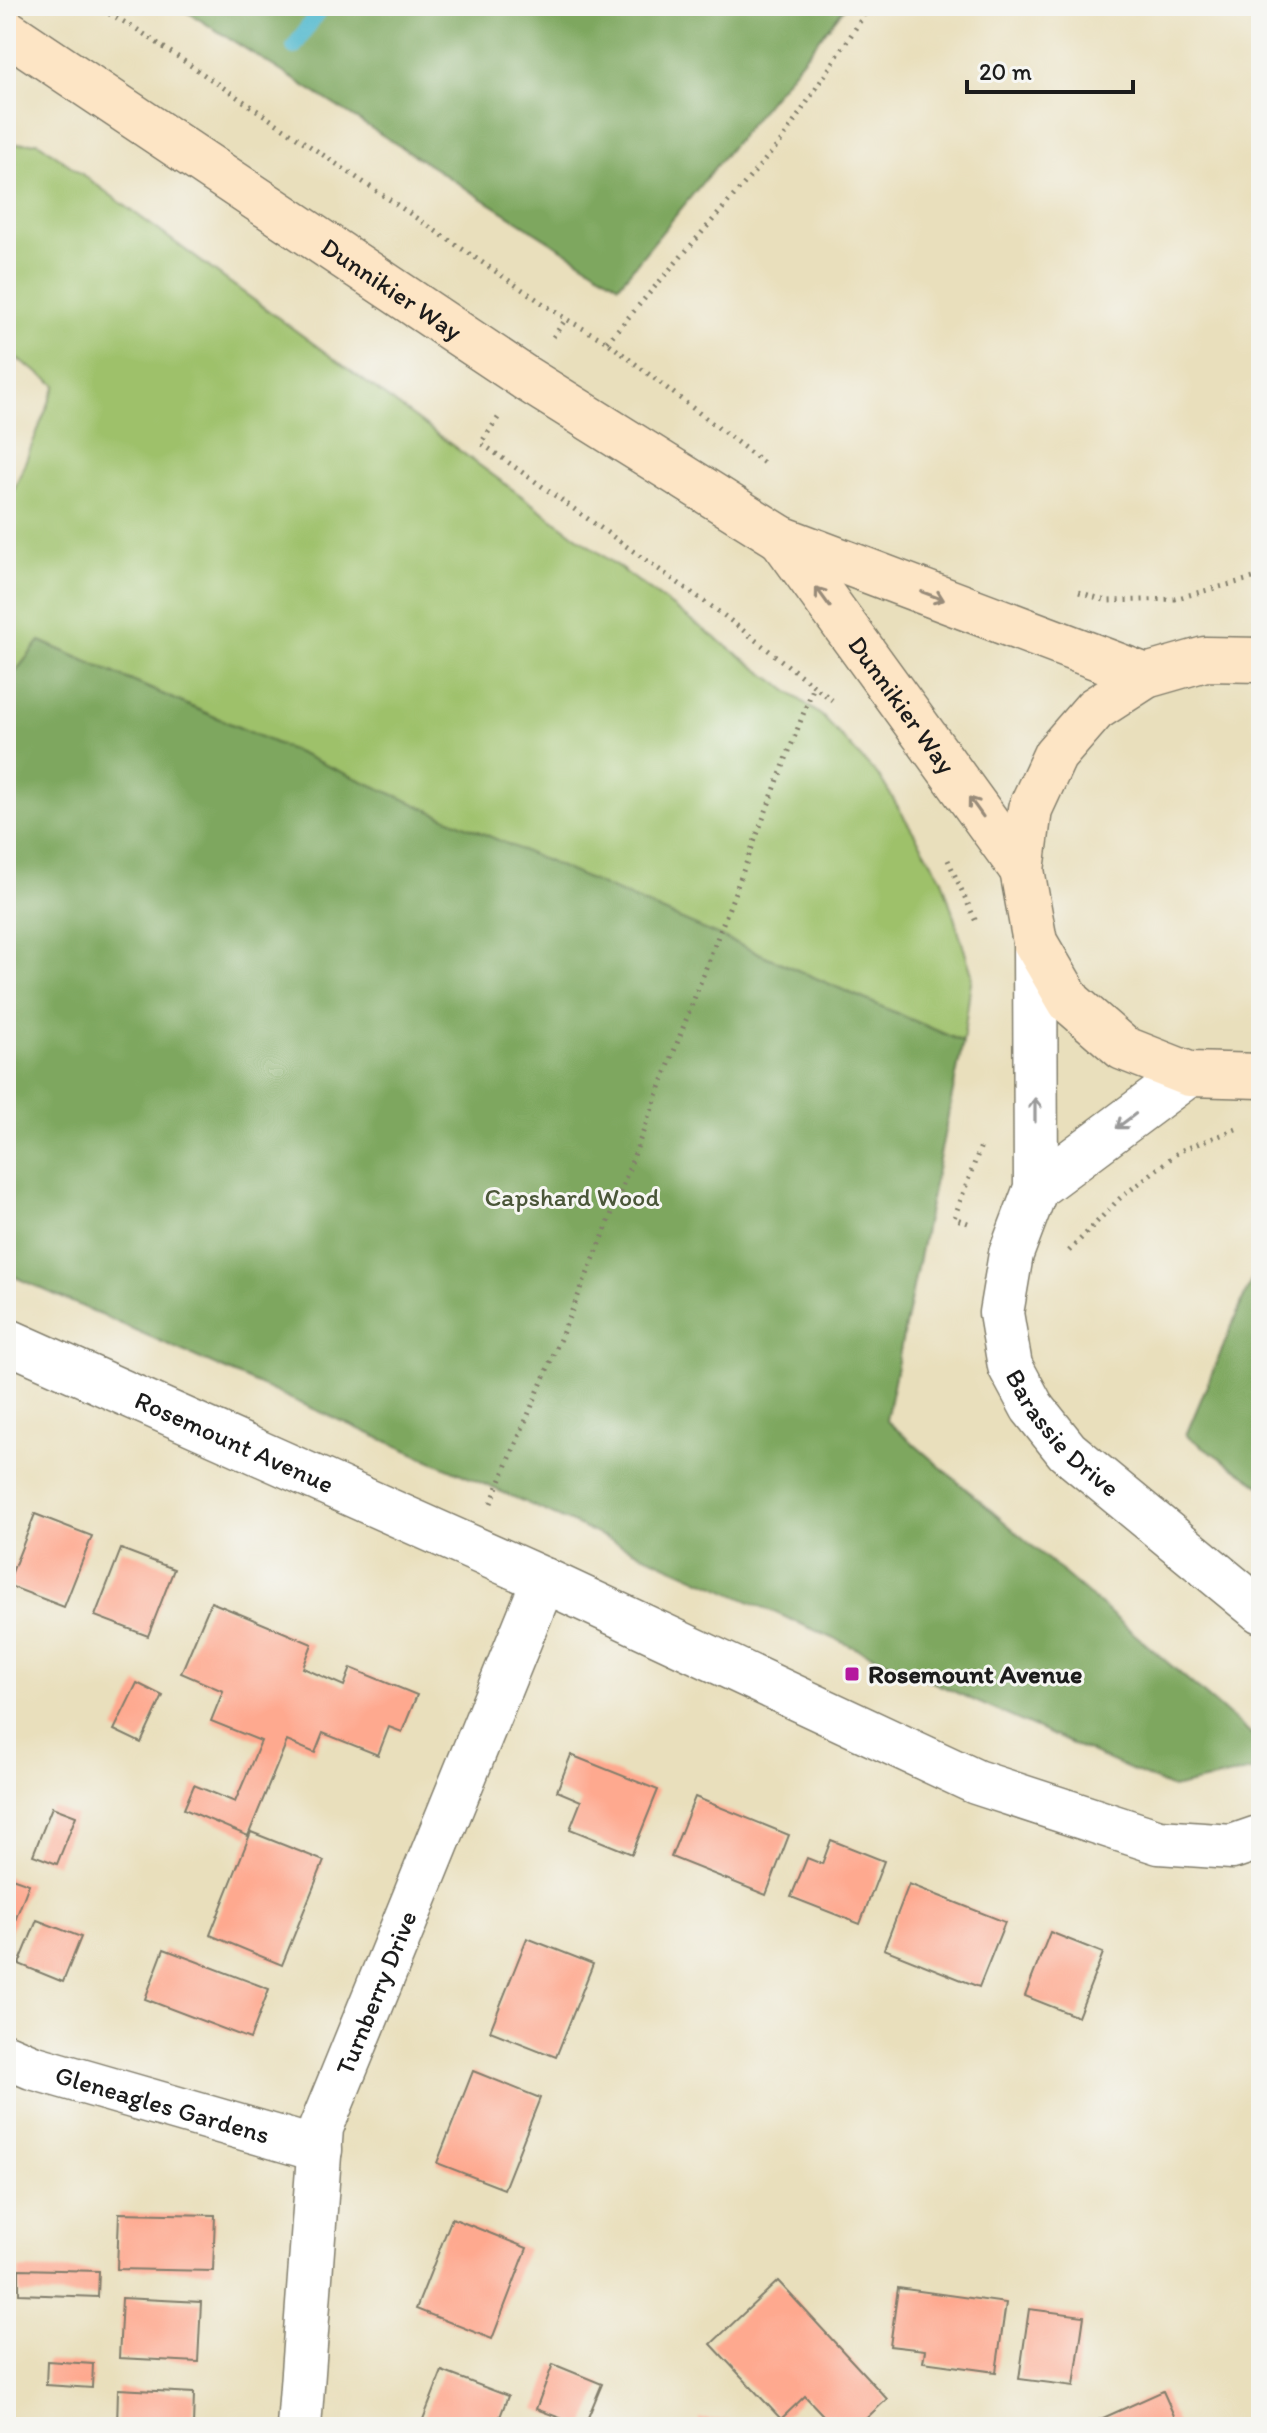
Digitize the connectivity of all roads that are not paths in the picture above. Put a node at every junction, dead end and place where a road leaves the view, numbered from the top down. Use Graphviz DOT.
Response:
graph roads {
  1 [pos="6,31"];
  2 [pos="781,538"];
  3 [pos="1261,660"];
  4 [pos="1146,676"];
  5 [pos="1022,870"];
  6 [pos="1035,942"];
  7 [pos="1189,1074"];
  8 [pos="1261,1076"];
  9 [pos="1036,1188"];
  10 [pos="6,1340"];
  11 [pos="544,1580"];
  12 [pos="1261,1611"];
  13 [pos="1261,1837"];
  14 [pos="6,2056"];
  15 [pos="320,2150"];
  16 [pos="299,2427"];
  1 -- 2 [label="main road, Dunnikier Way"];
  2 -- 4 [label="main road, Dunnikier Way, one-way"];
  5 -- 2 [label="main road, Dunnikier Way, one-way"];
  3 -- 4 [label="main road"];
  4 -- 5 [label="main road"];
  5 -- 6 [label="main road"];
  6 -- 7 [label="main road"];
  9 -- 6 [label="street, one-way"];
  7 -- 8 [label="main road"];
  7 -- 9 [label="street, one-way"];
  9 -- 12 [label="street, Barassie Drive"];
  10 -- 11 [label="street, Rosemount Avenue"];
  11 -- 13 [label="street, Rosemount Avenue"];
  11 -- 15 [label="street, Turnberry Drive"];
  14 -- 15 [label="street, Gleneagles Gardens"];
  15 -- 16 [label="street, Turnberry Drive"];
}
